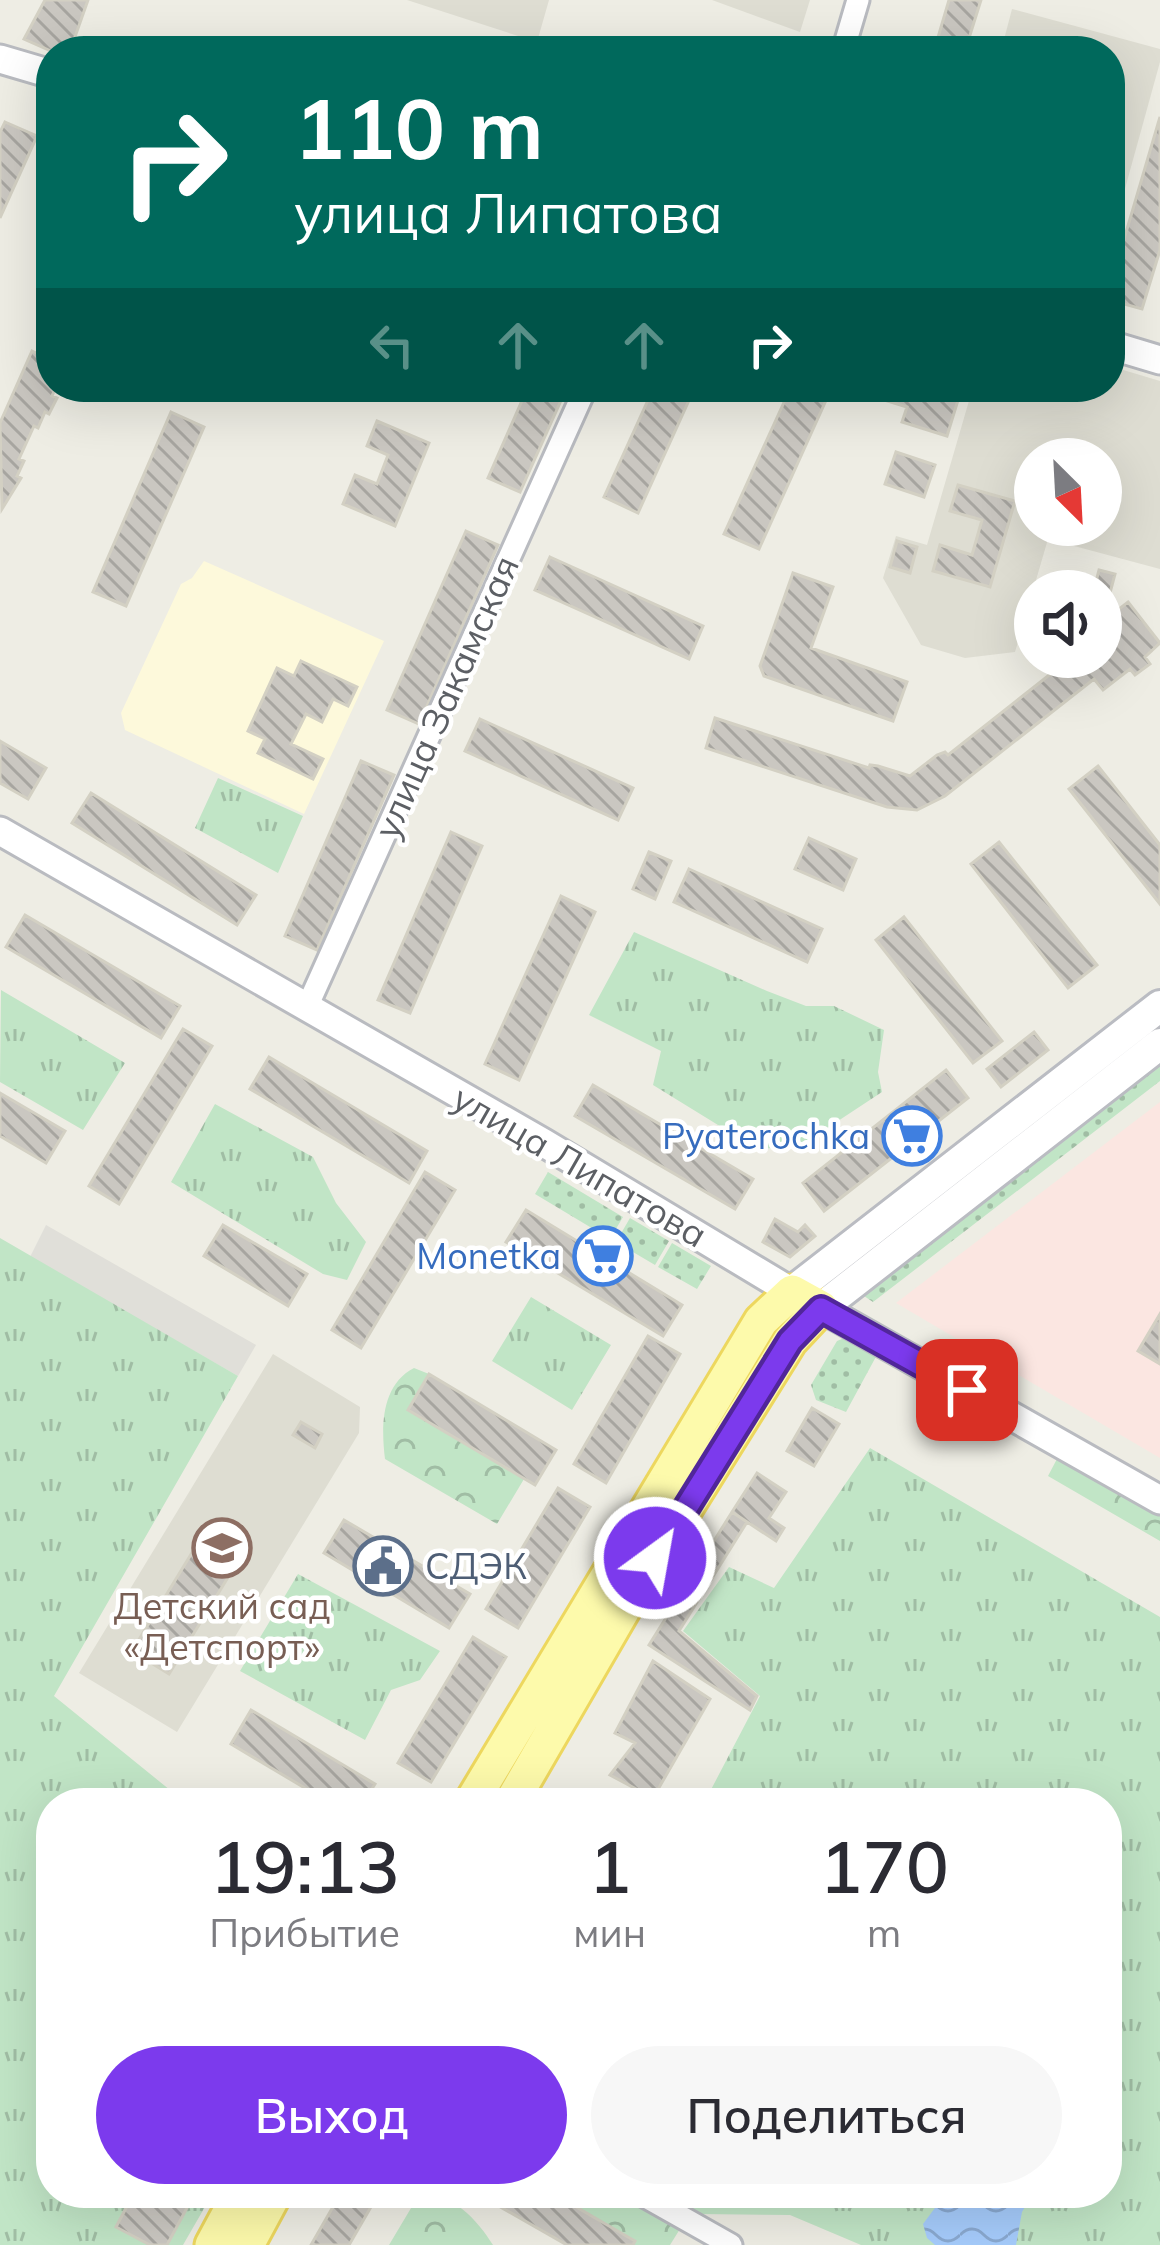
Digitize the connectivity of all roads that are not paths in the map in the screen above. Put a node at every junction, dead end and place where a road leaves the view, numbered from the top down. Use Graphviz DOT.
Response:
graph roads {
  1 [pos="858,0"];
  2 [pos="847,36"];
  3 [pos="0,58"];
  4 [pos="36,69"];
  5 [pos="1125,350"];
  6 [pos="1160,360"];
  7 [pos="579,402"];
  8 [pos="0,831"];
  9 [pos="1160,1006"];
  10 [pos="307,1007"];
  11 [pos="1160,1044"];
  12 [pos="995,1151"];
  13 [pos="807,1300"];
  14 [pos="1160,1500"];
  15 [pos="621,1584"];
  16 [pos="481,1788"];
  17 [pos="519,1788"];
  18 [pos="232,2208"];
  19 [pos="267,2208"];
  20 [pos="666,2208"];
  21 [pos="212,2245"];
  22 [pos="248,2245"];
  23 [pos="731,2245"];
  1 -- 2 [label="street"];
  3 -- 4 [label="street"];
  5 -- 6 [label="street"];
  7 -- 10 [label="street, улица Закамская"];
  8 -- 10 [label="street, улица Липатова"];
  9 -- 12 [label="main road"];
  10 -- 13 [label="street, улица Липатова"];
  11 -- 12 [label="main road"];
  12 -- 13 [label="main road"];
  13 -- 14 [label="street, улица Липатова"];
  13 -- 15 [label="main road"];
  15 -- 16 [label="main road"];
  15 -- 17 [label="main road"];
  18 -- 21 [label="main road"];
  19 -- 22 [label="main road"];
  20 -- 23 [label="street"];
}
